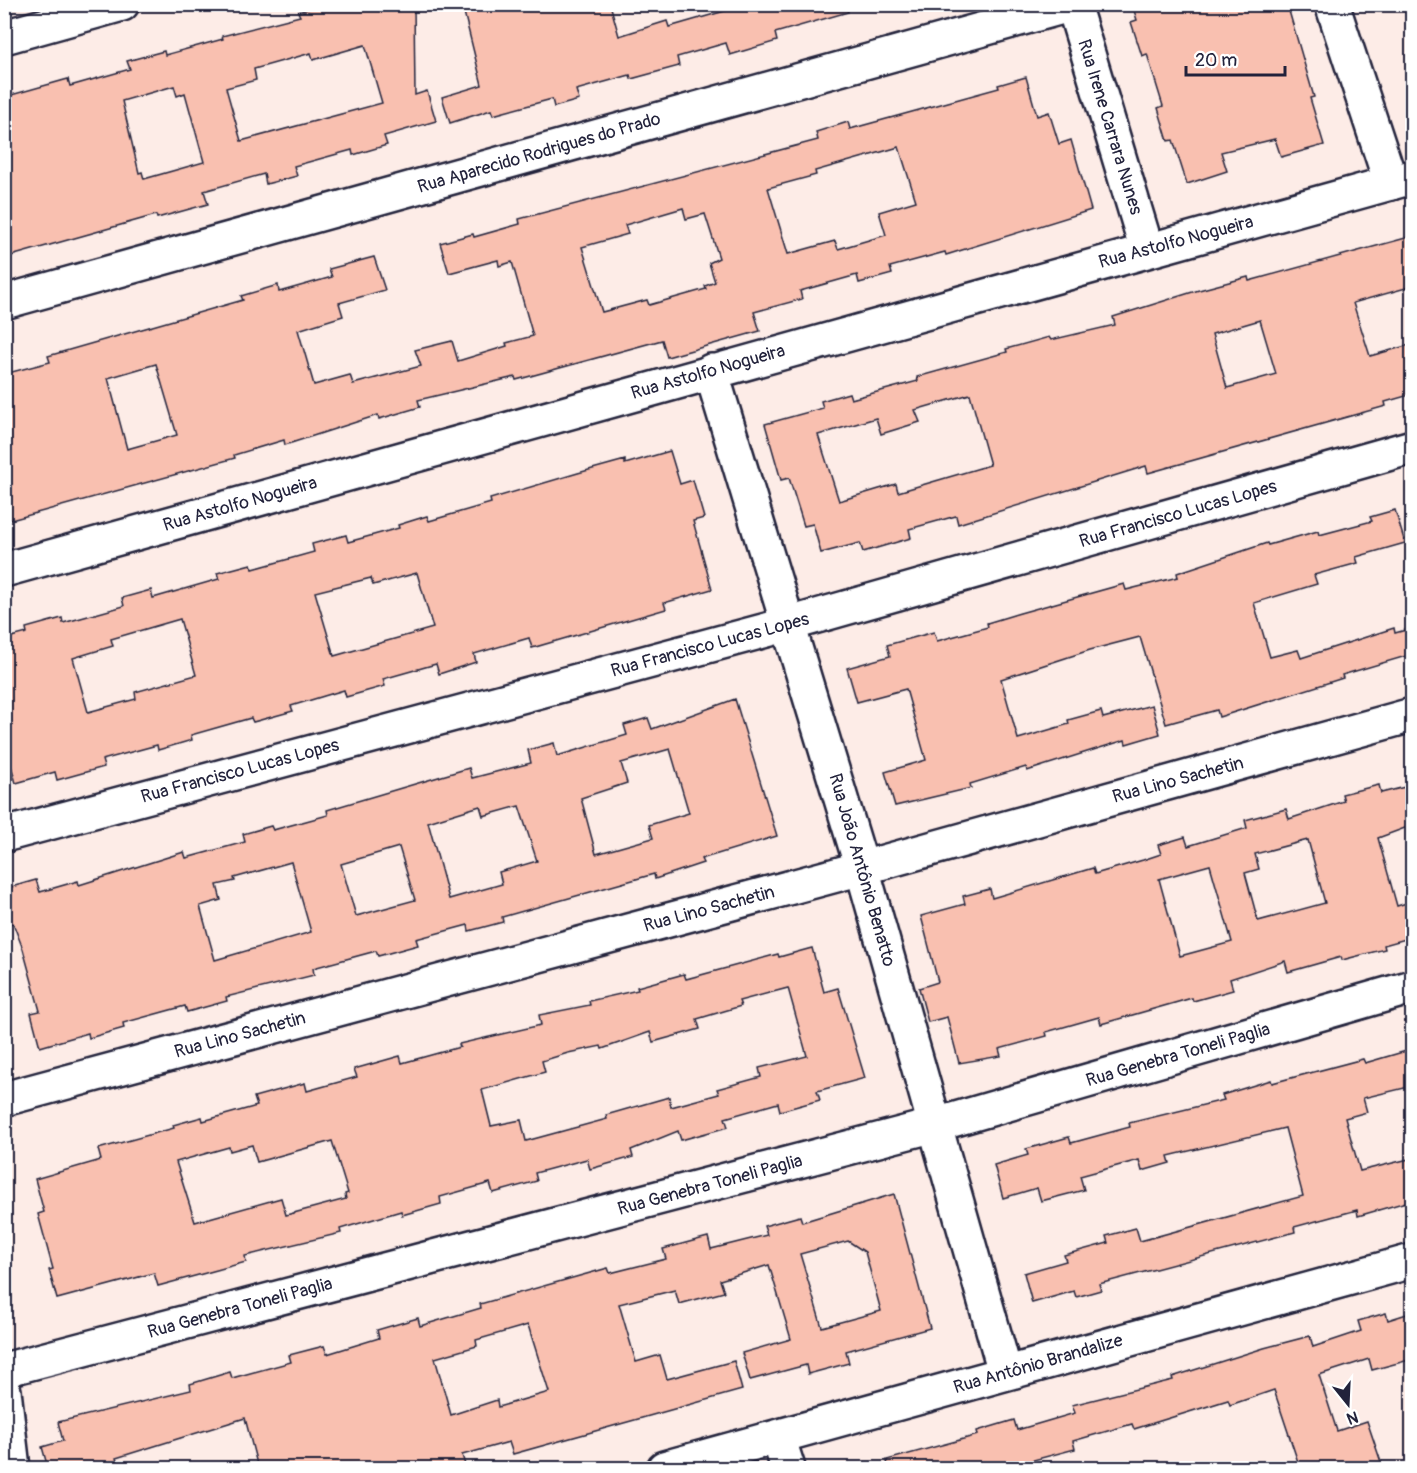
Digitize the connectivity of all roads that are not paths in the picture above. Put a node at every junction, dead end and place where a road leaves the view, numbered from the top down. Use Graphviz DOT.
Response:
graph roads {
  1 [pos="122,4"];
  2 [pos="1073,4"];
  3 [pos="1332,4"];
  4 [pos="4,37"];
  5 [pos="1402,180"];
  6 [pos="1147,250"];
  7 [pos="4,302"];
  8 [pos="711,371"];
  9 [pos="1413,447"];
  10 [pos="4,570"];
  11 [pos="789,624"];
  12 [pos="1413,715"];
  13 [pos="4,835"];
  14 [pos="862,868"];
  15 [pos="1413,987"];
  16 [pos="4,1098"];
  17 [pos="935,1125"];
  18 [pos="1413,1261"];
  19 [pos="4,1370"];
  20 [pos="1005,1372"];
  21 [pos="4,1391"];
  22 [pos="778,1437"];
  23 [pos="14,1468"];
  24 [pos="664,1468"];
  25 [pos="788,1468"];
  1 -- 4 [label="street"];
  2 -- 6 [label="street, Rua Irene Carrara Nunes"];
  2 -- 7 [label="street, Rua Aparecido Rodrigues do Prado"];
  3 -- 5 [label="street"];
  5 -- 6 [label="street, Rua Astolfo Nogueira"];
  6 -- 8 [label="street, Rua Astolfo Nogueira"];
  8 -- 10 [label="street, Rua Astolfo Nogueira"];
  8 -- 11 [label="street, Rua João Antônio Benatto"];
  9 -- 11 [label="street, Rua Francisco Lucas Lopes"];
  11 -- 13 [label="street, Rua Francisco Lucas Lopes"];
  11 -- 14 [label="street, Rua João Antônio Benatto"];
  12 -- 14 [label="street, Rua Lino Sachetin"];
  14 -- 16 [label="street, Rua Lino Sachetin"];
  14 -- 17 [label="street, Rua João Antônio Benatto"];
  15 -- 17 [label="street, Rua Genebra Toneli Paglia"];
  17 -- 19 [label="street, Rua Genebra Toneli Paglia"];
  17 -- 20 [label="street, Rua João Antônio Benatto"];
  18 -- 20 [label="street, Rua Antônio Brandalize"];
  20 -- 22 [label="street, Rua Antônio Brandalize"];
  21 -- 23 [label="street"];
  22 -- 24 [label="street, Rua Antônio Brandalize"];
  22 -- 25 [label="street"];
}
